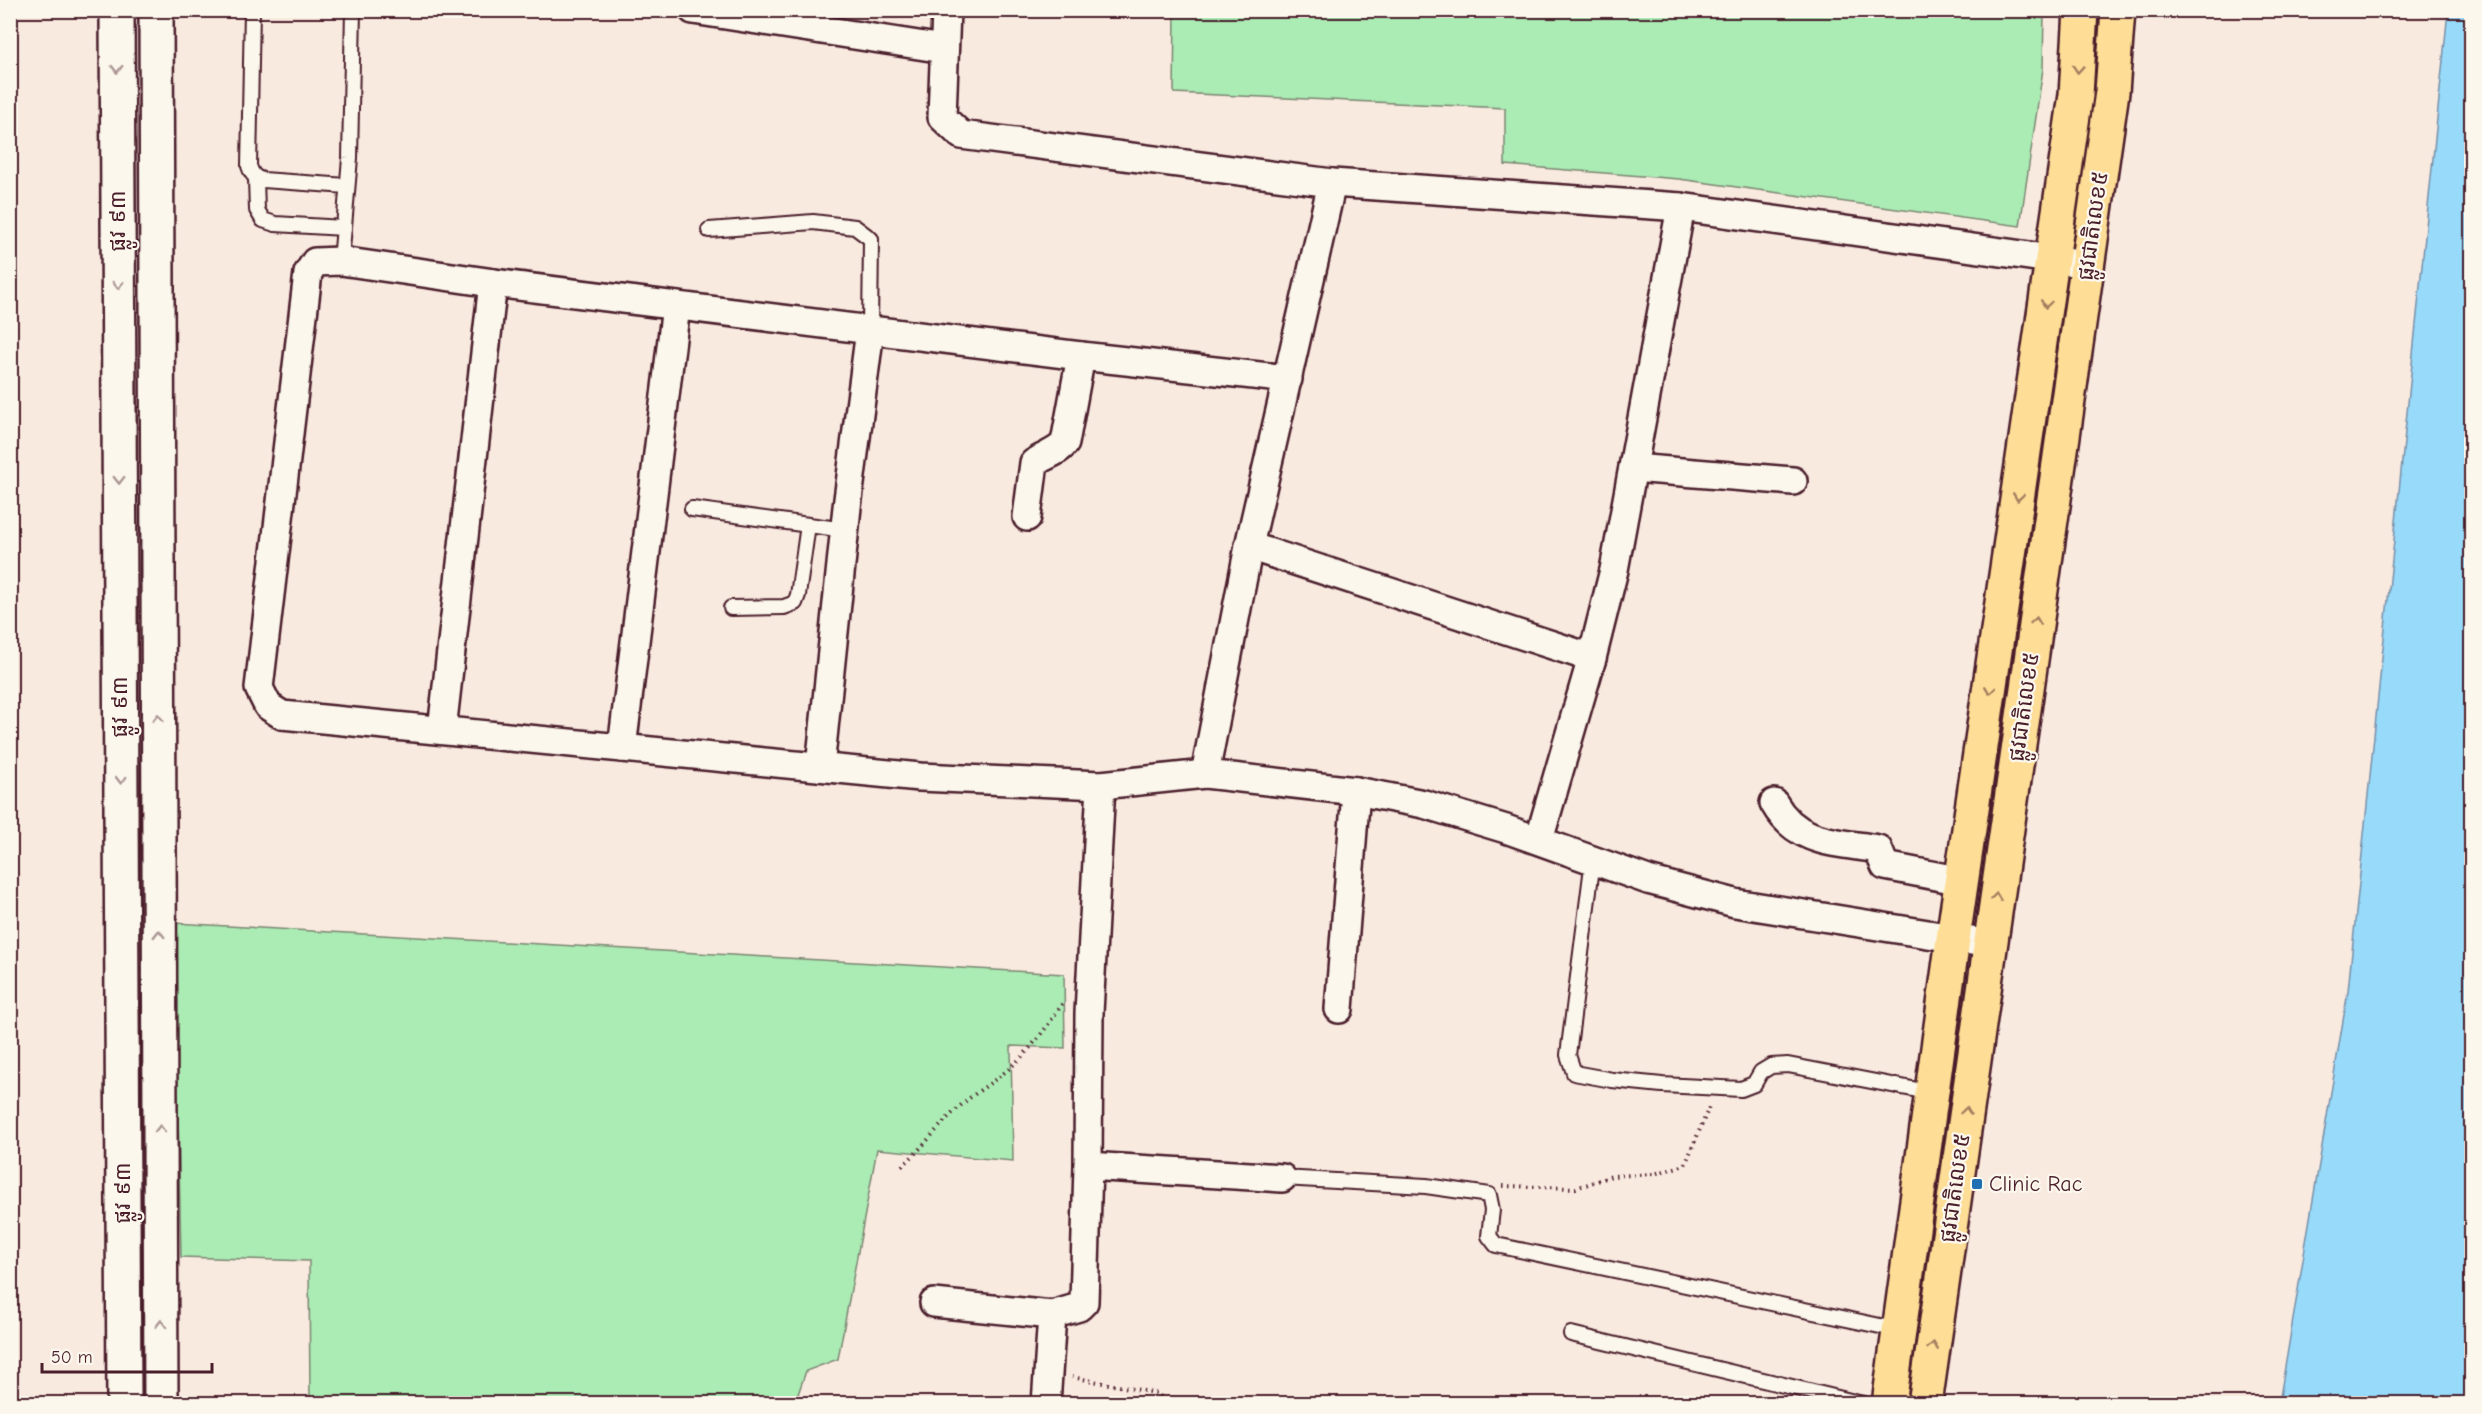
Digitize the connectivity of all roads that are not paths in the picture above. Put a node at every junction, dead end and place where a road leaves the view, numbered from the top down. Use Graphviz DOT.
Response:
graph roads {
  1 [pos="117,10"];
  2 [pos="156,10"];
  3 [pos="252,10"];
  4 [pos="353,10"];
  5 [pos="693,10"];
  6 [pos="946,10"];
  7 [pos="2081,10"];
  8 [pos="2118,10"];
  9 [pos="944,49"];
  10 [pos="256,178"];
  11 [pos="1332,183"];
  12 [pos="347,186"];
  13 [pos="1681,207"];
  14 [pos="344,228"];
  15 [pos="709,230"];
  16 [pos="2052,258"];
  17 [pos="341,261"];
  18 [pos="2087,264"];
  19 [pos="493,283"];
  20 [pos="675,306"];
  21 [pos="870,330"];
  22 [pos="1081,356"];
  23 [pos="1288,379"];
  24 [pos="1633,468"];
  25 [pos="1793,481"];
  26 [pos="692,509"];
  27 [pos="1027,517"];
  28 [pos="808,525"];
  29 [pos="845,530"];
  30 [pos="1249,546"];
  31 [pos="731,608"];
  32 [pos="1592,658"];
  33 [pos="442,730"];
  34 [pos="622,748"];
  35 [pos="819,767"];
  36 [pos="1205,774"];
  37 [pos="1101,785"];
  38 [pos="1356,791"];
  39 [pos="1774,803"];
  40 [pos="1539,840"];
  41 [pos="1593,859"];
  42 [pos="1962,881"];
  43 [pos="1953,939"];
  44 [pos="1990,944"];
  45 [pos="1339,1010"];
  46 [pos="1933,1093"];
  47 [pos="1088,1166"];
  48 [pos="1282,1178"];
  49 [pos="934,1303"];
  50 [pos="1052,1315"];
  51 [pos="1899,1330"];
  52 [pos="1571,1334"];
  53 [pos="124,1404"];
  54 [pos="161,1404"];
  55 [pos="1046,1404"];
  56 [pos="1863,1404"];
  57 [pos="1889,1404"];
  58 [pos="1924,1404"];
  1 -- 53 [label="street, ផ្លូវ ៩៣, one-way"];
  54 -- 2 [label="street, ផ្លូវ ៩៣, one-way"];
  3 -- 10 [label="lane"];
  4 -- 12 [label="lane"];
  5 -- 9 [label="street"];
  6 -- 9 [label="street"];
  7 -- 16 [label="highway, ផ្លូវជាតិលេខ៥, one-way"];
  8 -- 18 [label="highway, ផ្លូវជាតិលេខ៥"];
  9 -- 11 [label="street"];
  10 -- 12 [label="lane"];
  10 -- 14 [label="lane"];
  11 -- 13 [label="street"];
  11 -- 23 [label="street"];
  12 -- 14 [label="lane"];
  13 -- 16 [label="street"];
  13 -- 24 [label="street"];
  14 -- 17 [label="lane"];
  15 -- 21 [label="lane"];
  16 -- 18 [label="street"];
  16 -- 42 [label="highway, ផ្លូវជាតិលេខ៥, one-way"];
  17 -- 19 [label="street"];
  17 -- 33 [label="street"];
  44 -- 18 [label="highway, ផ្លូវជាតិលេខ៥, one-way"];
  19 -- 20 [label="street"];
  19 -- 33 [label="street"];
  20 -- 21 [label="street"];
  20 -- 34 [label="street"];
  21 -- 22 [label="street"];
  21 -- 29 [label="street"];
  22 -- 23 [label="street"];
  22 -- 27 [label="street"];
  23 -- 30 [label="street"];
  24 -- 25 [label="street"];
  24 -- 32 [label="street"];
  26 -- 28 [label="lane"];
  28 -- 29 [label="lane"];
  28 -- 31 [label="lane"];
  29 -- 35 [label="street"];
  30 -- 32 [label="street"];
  30 -- 36 [label="street"];
  32 -- 40 [label="street"];
  33 -- 34 [label="street"];
  34 -- 35 [label="street"];
  35 -- 37 [label="street"];
  36 -- 37 [label="street"];
  36 -- 38 [label="street"];
  37 -- 47 [label="street"];
  38 -- 40 [label="street"];
  38 -- 45 [label="street"];
  39 -- 42 [label="street"];
  40 -- 41 [label="street"];
  41 -- 43 [label="street"];
  41 -- 46 [label="lane"];
  42 -- 43 [label="highway, ផ្លូវជាតិលេខ៥"];
  43 -- 44 [label="street"];
  43 -- 46 [label="highway, ផ្លូវជាតិលេខ៥"];
  58 -- 44 [label="highway, ផ្លូវជាតិលេខ៥, one-way"];
  46 -- 51 [label="highway, ផ្លូវជាតិលេខ៥"];
  47 -- 48 [label="street"];
  47 -- 50 [label="street"];
  48 -- 51 [label="lane"];
  49 -- 50 [label="street"];
  50 -- 55 [label="street"];
  51 -- 57 [label="highway, ផ្លូវជាតិលេខ៥"];
  52 -- 56 [label="lane"];
}
